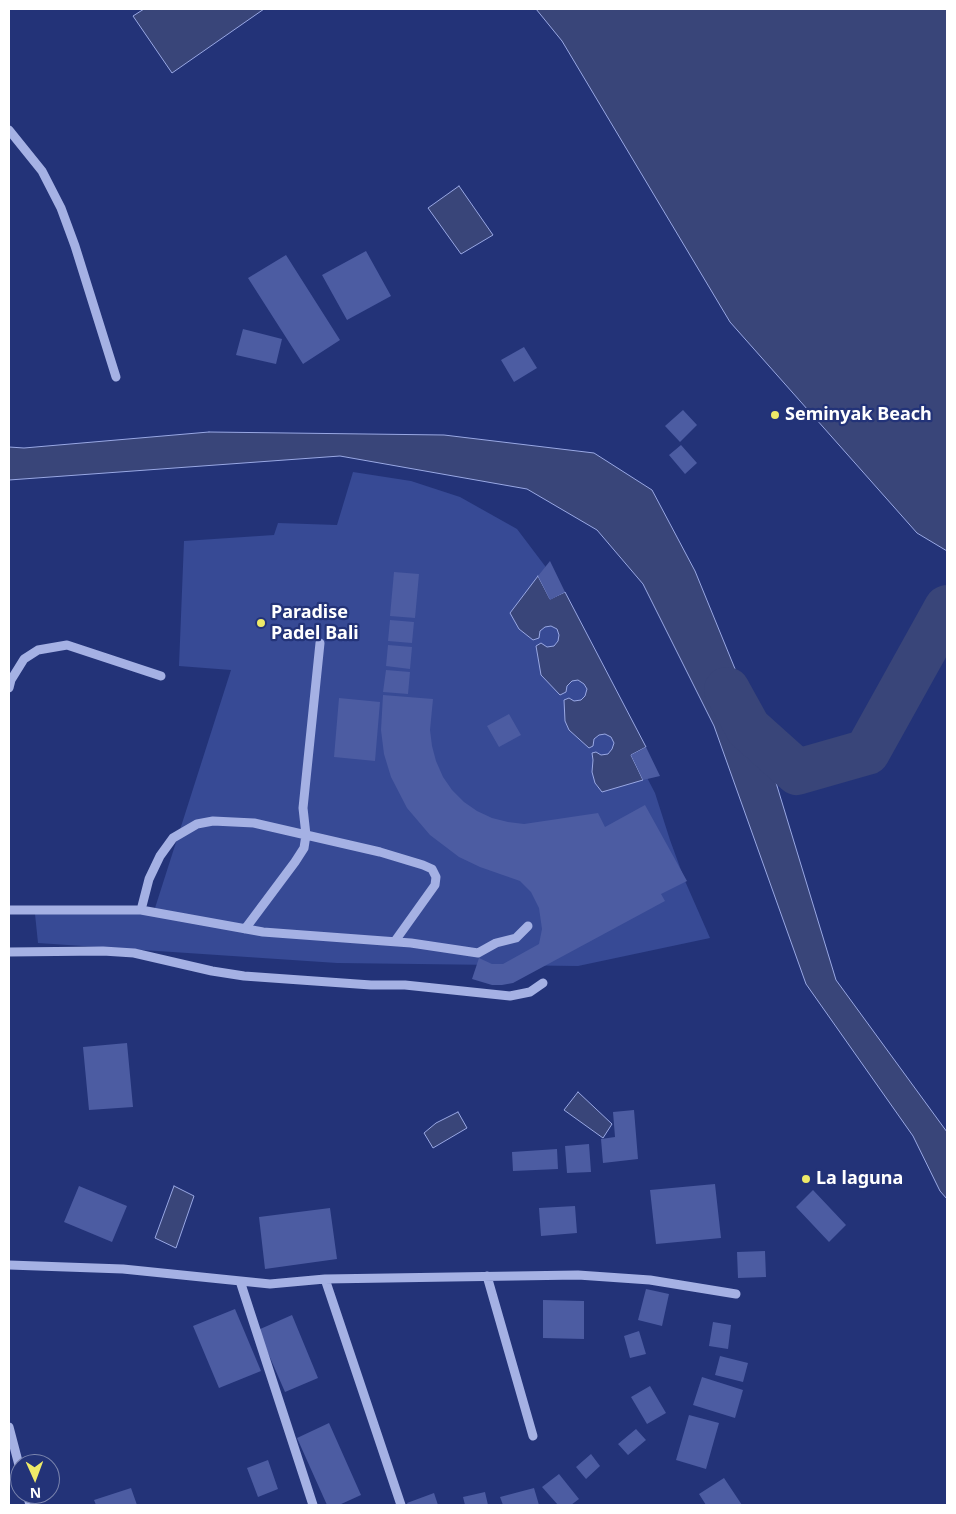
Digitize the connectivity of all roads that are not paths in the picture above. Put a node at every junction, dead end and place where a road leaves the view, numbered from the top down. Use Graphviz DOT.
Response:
graph roads {
  1 [pos="9,130"];
  2 [pos="116,377"];
  3 [pos="320,643"];
  4 [pos="161,676"];
  5 [pos="9,688"];
  6 [pos="306,835"];
  7 [pos="9,910"];
  8 [pos="141,910"];
  9 [pos="528,926"];
  10 [pos="245,929"];
  11 [pos="395,941"];
  12 [pos="9,952"];
  13 [pos="543,983"];
  14 [pos="9,1265"];
  15 [pos="487,1276"];
  16 [pos="325,1279"];
  17 [pos="240,1281"];
  18 [pos="736,1294"];
  19 [pos="9,1427"];
  20 [pos="533,1436"];
  21 [pos="16,1454"];
  22 [pos="314,1505"];
  23 [pos="401,1505"];
  1 -- 2 [label="street"];
  3 -- 6 [label="street"];
  4 -- 5 [label="street"];
  6 -- 8 [label="street"];
  6 -- 10 [label="street"];
  6 -- 11 [label="street"];
  7 -- 8 [label="street"];
  8 -- 10 [label="street"];
  9 -- 11 [label="street"];
  10 -- 11 [label="street"];
  12 -- 13 [label="street"];
  14 -- 17 [label="street"];
  15 -- 16 [label="street"];
  15 -- 18 [label="street"];
  15 -- 20 [label="street"];
  16 -- 17 [label="street"];
  16 -- 23 [label="street"];
  17 -- 22 [label="street"];
  19 -- 21 [label="street"];
}
